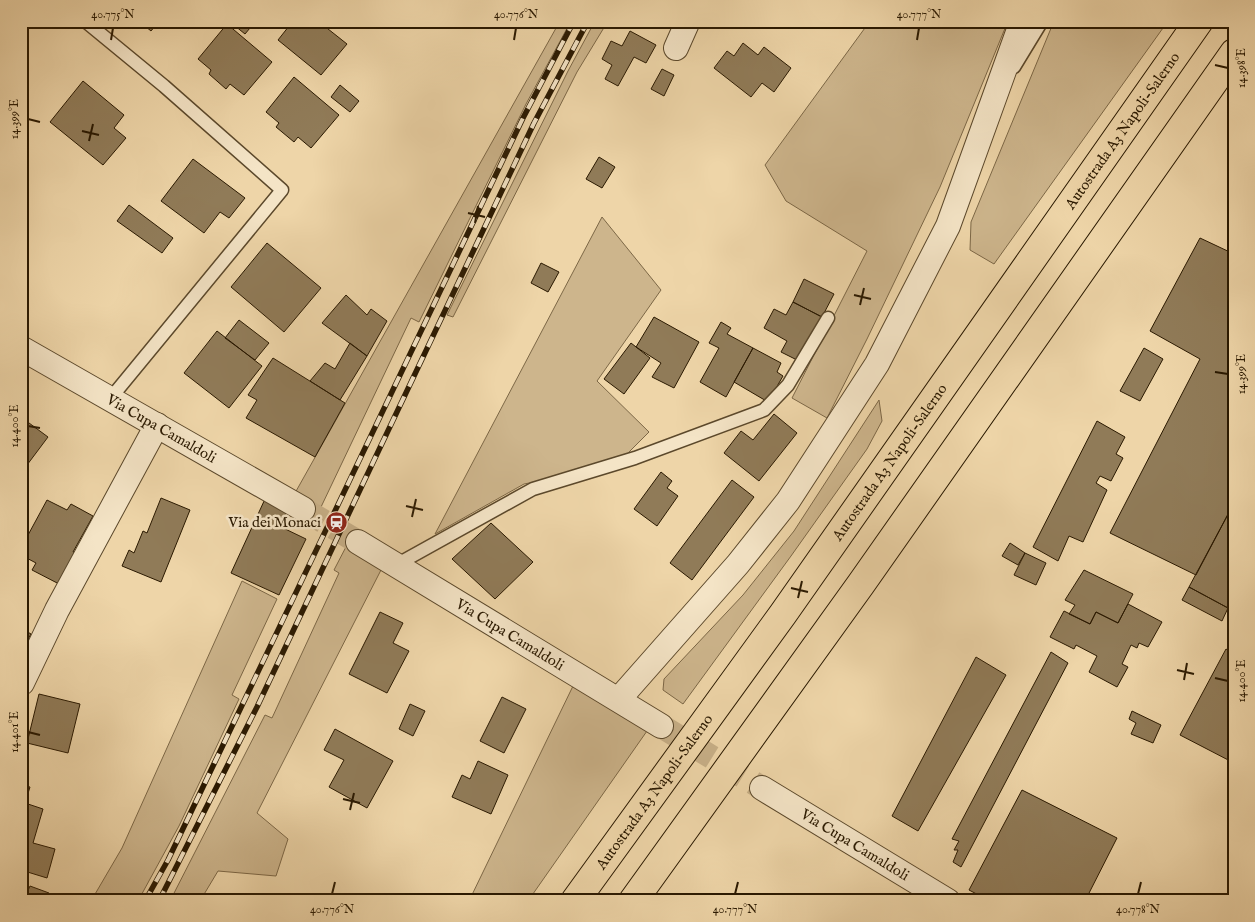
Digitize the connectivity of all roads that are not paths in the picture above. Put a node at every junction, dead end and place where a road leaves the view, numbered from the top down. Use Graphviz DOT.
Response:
graph roads {
  1 [pos="85,21"];
  2 [pos="688,21"];
  3 [pos="1022,21"];
  4 [pos="1042,21"];
  5 [pos="1199,21"];
  6 [pos="676,48"];
  7 [pos="1234,54"];
  8 [pos="995,96"];
  9 [pos="828,318"];
  10 [pos="21,348"];
  11 [pos="110,399"];
  12 [pos="157,425"];
  13 [pos="303,510"];
  14 [pos="358,542"];
  15 [pos="396,565"];
  16 [pos="22,683"];
  17 [pos="619,699"];
  18 [pos="661,726"];
  19 [pos="762,788"];
  20 [pos="575,901"];
  21 [pos="633,901"];
  22 [pos="948,901"];
  1 -- 11 [label="lane"];
  2 -- 6 [label="street"];
  3 -- 8 [label="street"];
  4 -- 8 [label="lane"];
  5 -- 20 [label="highway, Autostrada A3 Napoli-Salerno"];
  7 -- 21 [label="highway"];
  8 -- 17 [label="street"];
  9 -- 15 [label="lane"];
  10 -- 11 [label="street, Via Cupa Camaldoli"];
  11 -- 12 [label="street, Via Cupa Camaldoli"];
  12 -- 13 [label="street, Via Cupa Camaldoli"];
  12 -- 16 [label="street"];
  14 -- 15 [label="street, Via Cupa Camaldoli"];
  15 -- 17 [label="street, Via Cupa Camaldoli"];
  17 -- 18 [label="street, Via Cupa Camaldoli"];
  19 -- 22 [label="street, Via Cupa Camaldoli"];
}
